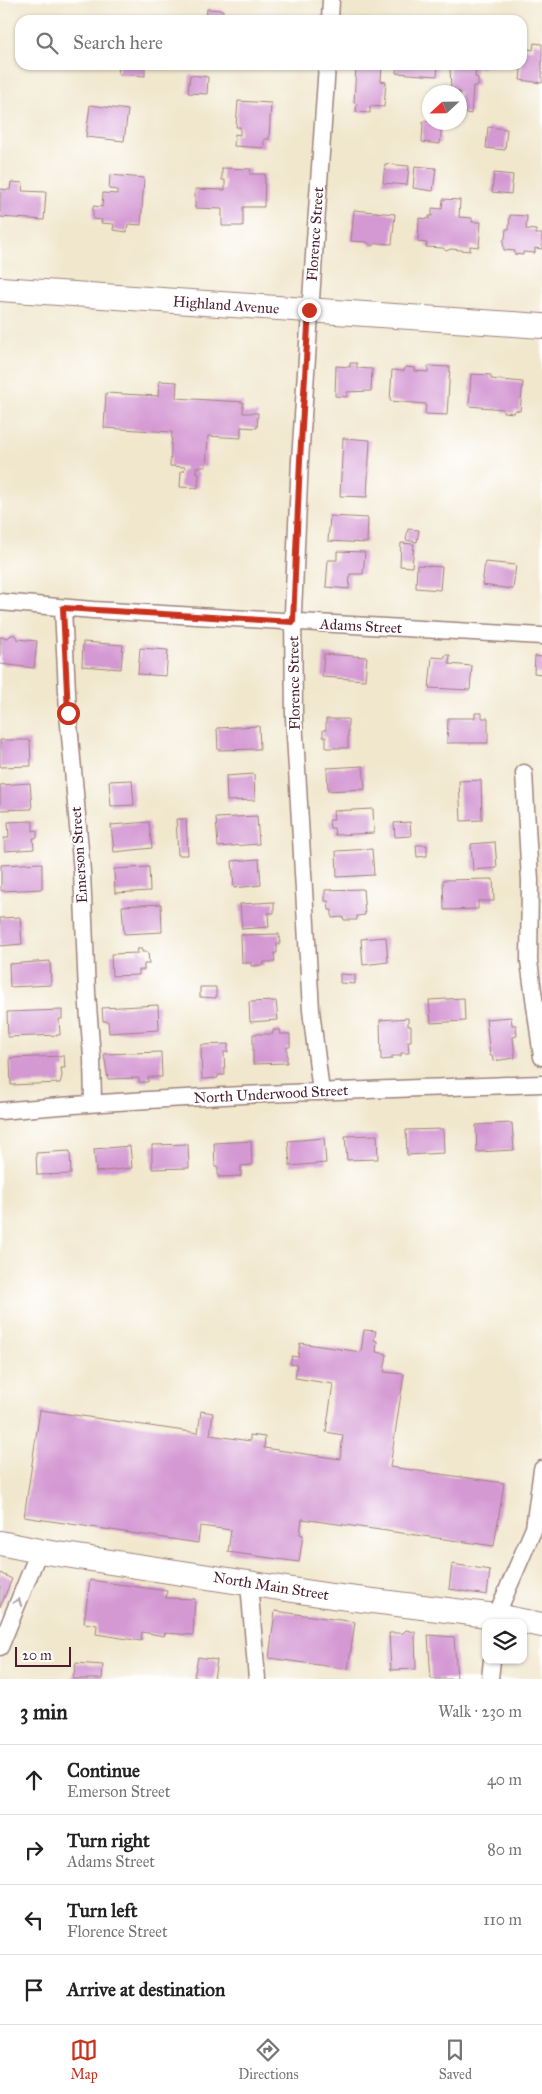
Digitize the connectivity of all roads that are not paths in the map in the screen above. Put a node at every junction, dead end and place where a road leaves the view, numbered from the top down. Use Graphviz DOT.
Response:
graph roads {
  1 [pos="331,0"];
  2 [pos="330,15"];
  3 [pos="327,70"];
  4 [pos="0,289"];
  5 [pos="309,310"];
  6 [pos="542,326"];
  7 [pos="0,602"];
  8 [pos="63,608"];
  9 [pos="293,622"];
  10 [pos="542,636"];
  11 [pos="524,773"];
  12 [pos="542,1057"];
  13 [pos="542,1084"];
  14 [pos="321,1092"];
  15 [pos="93,1103"];
  16 [pos="0,1111"];
  17 [pos="542,1469"];
  18 [pos="0,1543"];
  19 [pos="39,1551"];
  20 [pos="250,1583"];
  21 [pos="496,1619"];
  22 [pos="527,1622"];
  23 [pos="542,1624"];
  24 [pos="0,1647"];
  25 [pos="492,1664"];
  26 [pos="257,1679"];
  27 [pos="490,1679"];
  1 -- 2 [label="street"];
  3 -- 5 [label="street, Florence Street"];
  4 -- 5 [label="main road, Highland Avenue"];
  5 -- 6 [label="main road, Highland Avenue"];
  5 -- 9 [label="street, Florence Street"];
  7 -- 8 [label="street, Adams Street"];
  8 -- 9 [label="street, Adams Street"];
  8 -- 15 [label="street, Emerson Street"];
  9 -- 10 [label="street, Adams Street"];
  9 -- 14 [label="street, Florence Street"];
  11 -- 12 [label="street"];
  13 -- 14 [label="street, North Underwood Street"];
  14 -- 15 [label="street, North Underwood Street"];
  15 -- 16 [label="street, North Underwood Street"];
  17 -- 21 [label="street"];
  18 -- 19 [label="main road, North Main Street"];
  19 -- 20 [label="main road, North Main Street"];
  24 -- 19 [label="street, one-way"];
  20 -- 21 [label="main road, North Main Street"];
  20 -- 26 [label="street"];
  22 -- 23 [label="main road, North Main Street"];
  25 -- 27 [label="street"];
}
